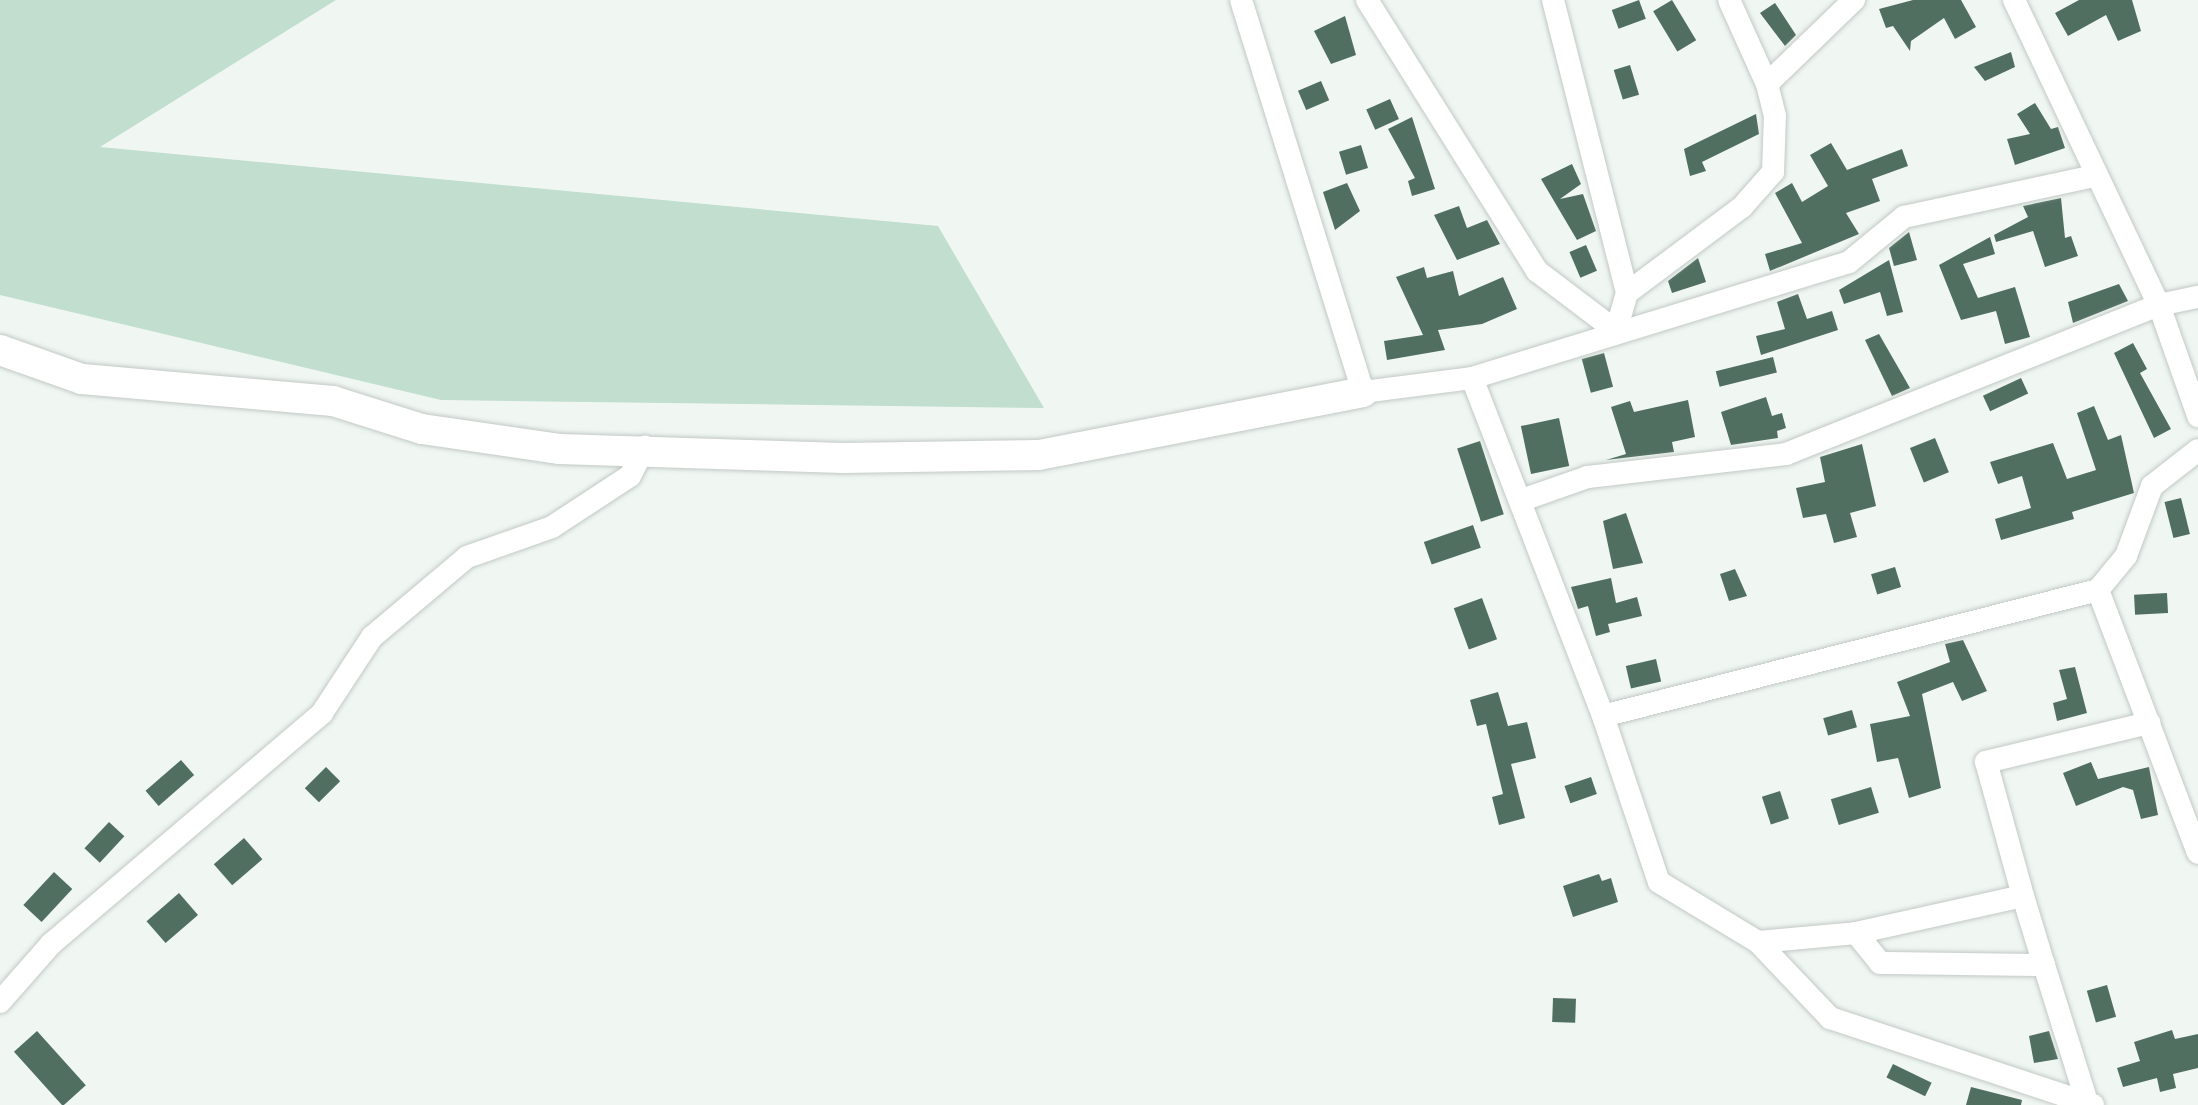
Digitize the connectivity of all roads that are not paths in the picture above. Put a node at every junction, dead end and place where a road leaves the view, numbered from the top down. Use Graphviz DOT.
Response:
graph roads {
  1 [pos="1241,0"];
  2 [pos="1367,0"];
  3 [pos="1552,0"];
  4 [pos="1729,0"];
  5 [pos="1854,0"];
  6 [pos="2014,0"];
  7 [pos="1767,84"];
  8 [pos="2093,176"];
  9 [pos="1627,293"];
  10 [pos="2198,296"];
  11 [pos="2159,305"];
  12 [pos="1616,331"];
  13 [pos="0,350"];
  14 [pos="1472,378"];
  15 [pos="1363,392"];
  16 [pos="2198,416"];
  17 [pos="645,447"];
  18 [pos="2198,450"];
  19 [pos="1522,500"];
  20 [pos="2098,590"];
  21 [pos="1603,716"];
  22 [pos="2149,723"];
  23 [pos="2198,853"];
  24 [pos="2022,896"];
  25 [pos="1856,933"];
  26 [pos="1758,942"];
  27 [pos="2044,965"];
  28 [pos="0,1002"];
  29 [pos="2090,1104"];
  1 -- 15 [label="street"];
  2 -- 12 [label="street"];
  3 -- 9 [label="street"];
  4 -- 7 [label="street"];
  5 -- 7 [label="street"];
  6 -- 8 [label="street"];
  7 -- 9 [label="street"];
  8 -- 11 [label="street"];
  8 -- 12 [label="street"];
  9 -- 12 [label="street"];
  10 -- 11 [label="street"];
  11 -- 16 [label="street"];
  11 -- 19 [label="street"];
  12 -- 14 [label="street"];
  13 -- 17 [label="street"];
  14 -- 15 [label="street"];
  14 -- 19 [label="street"];
  15 -- 17 [label="street"];
  17 -- 28 [label="street"];
  18 -- 20 [label="street"];
  19 -- 21 [label="street"];
  20 -- 21 [label="street"];
  20 -- 22 [label="street"];
  21 -- 26 [label="street"];
  22 -- 23 [label="street"];
  22 -- 24 [label="street"];
  24 -- 25 [label="street"];
  24 -- 27 [label="street"];
  25 -- 26 [label="street"];
  25 -- 27 [label="street"];
  26 -- 29 [label="street"];
  27 -- 29 [label="street"];
}
